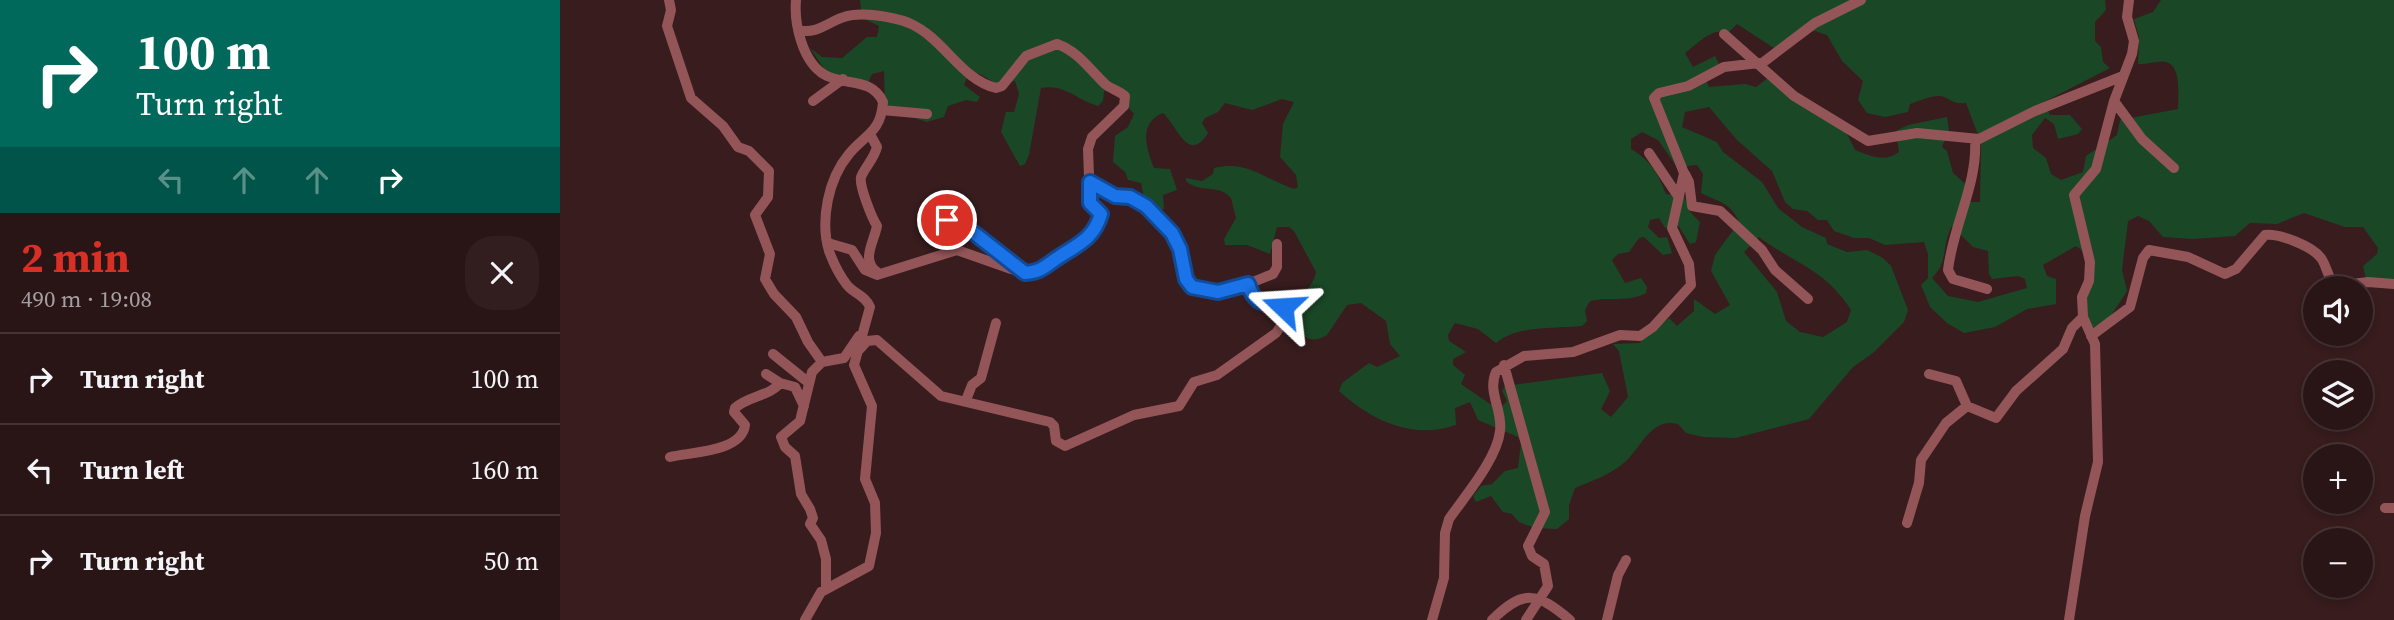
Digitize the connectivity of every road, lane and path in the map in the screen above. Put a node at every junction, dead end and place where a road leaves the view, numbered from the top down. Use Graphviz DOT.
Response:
graph roads {
  1 [pos="668,0"];
  2 [pos="796,0"];
  3 [pos="1861,0"];
  4 [pos="2129,0"];
  5 [pos="799,30"];
  6 [pos="1724,34"];
  7 [pos="1760,63"];
  8 [pos="2123,76"];
  9 [pos="844,78"];
  10 [pos="814,101"];
  11 [pos="2114,101"];
  12 [pos="882,110"];
  13 [pos="927,114"];
  14 [pos="871,136"];
  15 [pos="1975,139"];
  16 [pos="1649,153"];
  17 [pos="2174,168"];
  18 [pos="1684,173"];
  19 [pos="1090,182"];
  20 [pos="1678,196"];
  21 [pos="944,216"];
  22 [pos="828,243"];
  23 [pos="1277,244"];
  24 [pos="1025,273"];
  25 [pos="882,275"];
  26 [pos="1248,284"];
  27 [pos="2394,284"];
  28 [pos="1987,289"];
  29 [pos="1808,299"];
  30 [pos="2082,317"];
  31 [pos="996,323"];
  32 [pos="865,331"];
  33 [pos="2091,337"];
  34 [pos="773,354"];
  35 [pos="855,359"];
  36 [pos="822,362"];
  37 [pos="1504,365"];
  38 [pos="766,374"];
  39 [pos="1929,374"];
  40 [pos="780,383"];
  41 [pos="809,383"];
  42 [pos="966,400"];
  43 [pos="804,406"];
  44 [pos="1968,406"];
  45 [pos="670,457"];
  46 [pos="1907,523"];
  47 [pos="1626,560"];
  48 [pos="826,588"];
  49 [pos="1541,600"];
  50 [pos="805,620"];
  51 [pos="1432,620"];
  52 [pos="1492,620"];
  53 [pos="1526,620"];
  54 [pos="1570,620"];
  55 [pos="1607,620"];
  56 [pos="2069,620"];
  1 -- 36 [label="street"];
  2 -- 5 [label="street"];
  3 -- 7 [label="street"];
  4 -- 8 [label="street"];
  5 -- 9 [label="street"];
  5 -- 19 [label="street"];
  6 -- 7 [label="street"];
  7 -- 15 [label="street"];
  7 -- 18 [label="street"];
  8 -- 11 [label="street"];
  8 -- 15 [label="street"];
  9 -- 10 [label="street"];
  9 -- 12 [label="street"];
  11 -- 17 [label="street"];
  11 -- 30 [label="street"];
  12 -- 13 [label="street"];
  12 -- 14 [label="street"];
  14 -- 22 [label="street"];
  14 -- 25 [label="street"];
  15 -- 28 [label="street"];
  16 -- 20 [label="street"];
  18 -- 20 [label="street"];
  18 -- 29 [label="street"];
  19 -- 24 [label="street"];
  19 -- 26 [label="street"];
  20 -- 37 [label="street"];
  21 -- 24 [label="street"];
  22 -- 25 [label="street"];
  22 -- 32 [label="street"];
  23 -- 26 [label="street"];
  24 -- 25 [label="street"];
  26 -- 42 [label="street"];
  27 -- 33 [label="street"];
  30 -- 33 [label="street"];
  30 -- 44 [label="street"];
  31 -- 42 [label="street"];
  32 -- 35 [label="street"];
  32 -- 36 [label="street"];
  33 -- 56 [label="street"];
  34 -- 41 [label="street"];
  35 -- 42 [label="street"];
  35 -- 48 [label="street"];
  36 -- 41 [label="street"];
  37 -- 49 [label="street"];
  37 -- 51 [label="street"];
  38 -- 40 [label="street"];
  39 -- 44 [label="street"];
  40 -- 43 [label="street"];
  40 -- 45 [label="street"];
  41 -- 43 [label="street"];
  43 -- 48 [label="street"];
  44 -- 46 [label="street"];
  47 -- 55 [label="street"];
  48 -- 50 [label="street"];
  49 -- 52 [label="street"];
  49 -- 53 [label="street"];
  49 -- 54 [label="street"];
}
